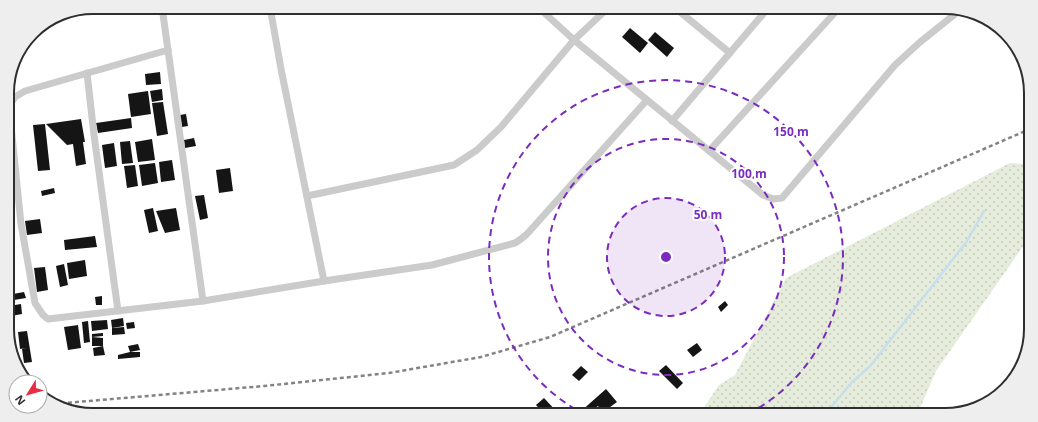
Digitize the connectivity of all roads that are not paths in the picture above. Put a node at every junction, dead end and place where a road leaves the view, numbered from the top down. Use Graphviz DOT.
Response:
graph roads {
  1 [pos="163,14"];
  2 [pos="271,14"];
  3 [pos="546,14"];
  4 [pos="602,14"];
  5 [pos="683,14"];
  6 [pos="763,14"];
  7 [pos="834,14"];
  8 [pos="954,15"];
  9 [pos="574,40"];
  10 [pos="168,50"];
  11 [pos="730,53"];
  12 [pos="87,73"];
  13 [pos="14,98"];
  14 [pos="647,100"];
  15 [pos="672,120"];
  16 [pos="709,151"];
  17 [pos="14,155"];
  18 [pos="307,196"];
  19 [pos="324,281"];
  20 [pos="202,301"];
  21 [pos="118,311"];
  1 -- 10 [label="street"];
  2 -- 18 [label="street"];
  3 -- 9 [label="street"];
  4 -- 9 [label="street"];
  5 -- 11 [label="street"];
  6 -- 11 [label="street"];
  7 -- 16 [label="street"];
  8 -- 16 [label="street"];
  9 -- 14 [label="street"];
  9 -- 18 [label="street"];
  10 -- 12 [label="street"];
  10 -- 20 [label="street"];
  11 -- 15 [label="street"];
  12 -- 13 [label="street"];
  12 -- 21 [label="street"];
  14 -- 15 [label="street"];
  14 -- 19 [label="street"];
  15 -- 16 [label="street"];
  17 -- 21 [label="street"];
  18 -- 19 [label="street"];
  19 -- 20 [label="street"];
  20 -- 21 [label="street"];
}
